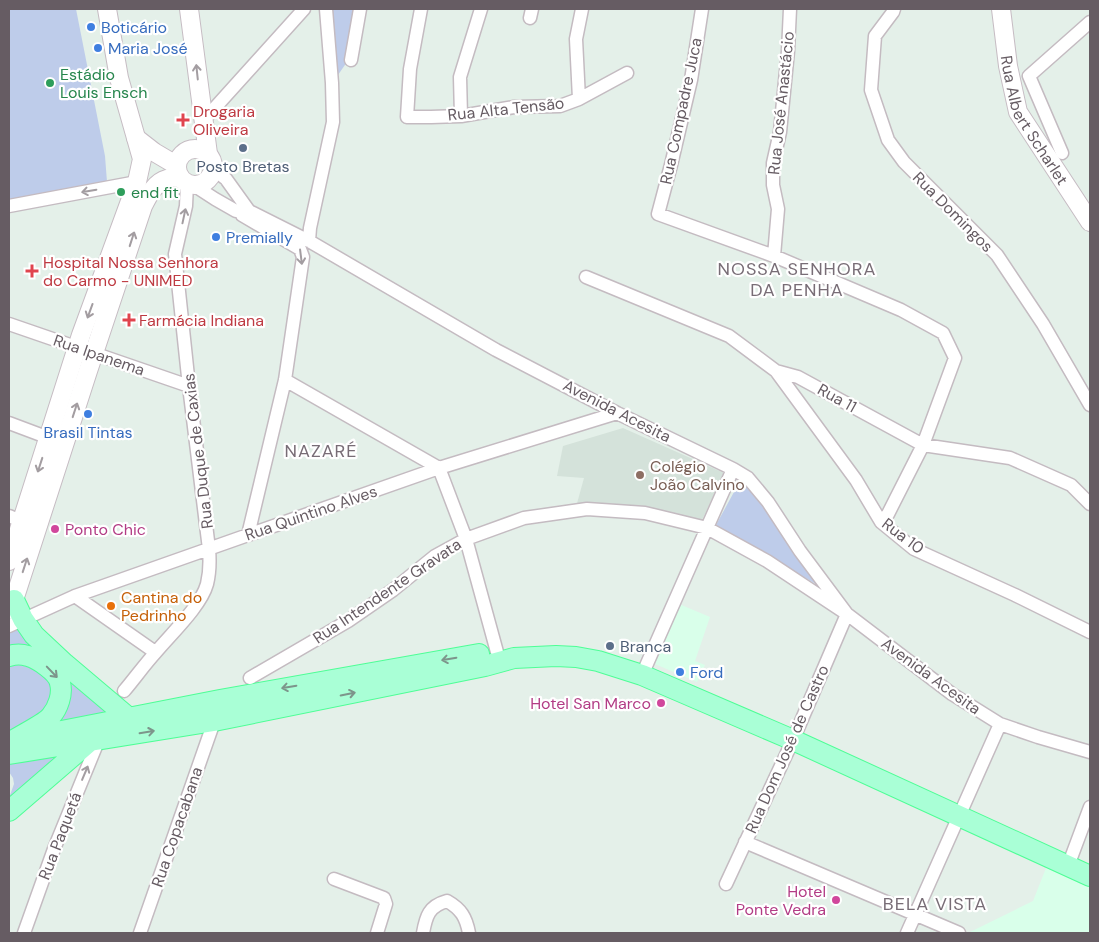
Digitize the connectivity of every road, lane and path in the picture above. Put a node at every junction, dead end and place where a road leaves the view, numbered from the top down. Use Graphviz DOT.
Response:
graph roads {
  1 [pos="107,9"];
  2 [pos="189,9"];
  3 [pos="304,9"];
  4 [pos="326,9"];
  5 [pos="360,9"];
  6 [pos="421,9"];
  7 [pos="481,9"];
  8 [pos="582,9"];
  9 [pos="702,9"];
  10 [pos="790,9"];
  11 [pos="894,9"];
  12 [pos="1001,9"];
  13 [pos="1089,25"];
  14 [pos="351,60"];
  15 [pos="627,73"];
  16 [pos="579,99"];
  17 [pos="461,116"];
  18 [pos="203,121"];
  19 [pos="136,138"];
  20 [pos="1062,153"];
  21 [pos="211,162"];
  22 [pos="184,178"];
  23 [pos="137,182"];
  24 [pos="9,206"];
  25 [pos="236,211"];
  26 [pos="249,211"];
  27 [pos="1089,219"];
  28 [pos="309,241"];
  29 [pos="774,256"];
  30 [pos="586,277"];
  31 [pos="9,324"];
  32 [pos="86,350"];
  33 [pos="776,371"];
  34 [pos="285,380"];
  35 [pos="190,386"];
  36 [pos="1090,405"];
  37 [pos="617,413"];
  38 [pos="9,423"];
  39 [pos="48,438"];
  40 [pos="923,445"];
  41 [pos="439,468"];
  42 [pos="733,469"];
  43 [pos="1090,504"];
  44 [pos="15,519"];
  45 [pos="881,522"];
  46 [pos="707,528"];
  47 [pos="248,535"];
  48 [pos="466,538"];
  49 [pos="209,549"];
  50 [pos="9,561"];
  51 [pos="74,596"];
  52 [pos="14,614"];
  53 [pos="847,614"];
  54 [pos="1090,632"];
  55 [pos="155,652"];
  56 [pos="9,656"];
  57 [pos="504,659"];
  58 [pos="642,675"];
  59 [pos="250,678"];
  60 [pos="124,691"];
  61 [pos="220,700"];
  62 [pos="130,719"];
  63 [pos="214,721"];
  64 [pos="1000,724"];
  65 [pos="94,740"];
  66 [pos="793,740"];
  67 [pos="10,746"];
  68 [pos="1090,752"];
  69 [pos="1090,807"];
  70 [pos="9,811"];
  71 [pos="960,816"];
  72 [pos="745,842"];
  73 [pos="1068,866"];
  74 [pos="1090,876"];
  75 [pos="334,879"];
  76 [pos="726,884"];
  77 [pos="916,914"];
  78 [pos="24,933"];
  79 [pos="140,933"];
  80 [pos="377,933"];
  81 [pos="423,933"];
  82 [pos="470,933"];
  83 [pos="907,933"];
  84 [pos="959,933"];
  1 -- 19 [label="main road"];
  18 -- 2 [label="main road, one-way"];
  3 -- 18 [label="street"];
  4 -- 28 [label="street"];
  5 -- 14 [label="street"];
  6 -- 17 [label="street, Rua Alta Tensão"];
  7 -- 17 [label="street"];
  8 -- 16 [label="street"];
  9 -- 29 [label="street, Rua Compadre Juca"];
  10 -- 29 [label="street, Rua José Anastácio"];
  11 -- 36 [label="street, Rua Domingos"];
  12 -- 27 [label="main road, Rua Albert Scharlet"];
  13 -- 20 [label="street"];
  15 -- 16 [label="street, Rua Alta Tensão"];
  16 -- 17 [label="street, Rua Alta Tensão"];
  18 -- 21 [label="main road"];
  19 -- 22 [label="main road"];
  19 -- 23 [label="main road"];
  21 -- 22 [label="main road"];
  21 -- 22 [label="main road"];
  21 -- 26 [label="street, Avenida Acesita"];
  22 -- 23 [label="main road"];
  22 -- 25 [label="street, Avenida Acesita"];
  32 -- 22 [label="main road, one-way"];
  35 -- 22 [label="street, Rua Duque de Caxias, one-way"];
  23 -- 24 [label="street, one-way"];
  23 -- 32 [label="main road, one-way"];
  25 -- 26 [label="street, Avenida Acesita"];
  25 -- 34 [label="street, one-way"];
  26 -- 28 [label="street, Avenida Acesita"];
  28 -- 37 [label="street, Avenida Acesita"];
  29 -- 40 [label="street"];
  30 -- 33 [label="street, Rua 11"];
  31 -- 32 [label="street, Rua Ipanema"];
  32 -- 35 [label="street, Rua Ipanema"];
  32 -- 39 [label="main road"];
  52 -- 32 [label="main road, one-way"];
  33 -- 40 [label="street, Rua 11"];
  33 -- 45 [label="street, Rua 10"];
  34 -- 41 [label="street"];
  34 -- 47 [label="street"];
  35 -- 49 [label="street, Rua Duque de Caxias"];
  37 -- 41 [label="street, Rua Quintino Alves"];
  37 -- 42 [label="street, Avenida Acesita"];
  38 -- 39 [label="street"];
  39 -- 44 [label="main road, one-way"];
  40 -- 43 [label="street, Rua 11"];
  40 -- 45 [label="street"];
  41 -- 47 [label="street, Rua Quintino Alves"];
  41 -- 48 [label="street"];
  42 -- 46 [label="street"];
  42 -- 53 [label="street, Avenida Acesita"];
  44 -- 50 [label="main road"];
  45 -- 54 [label="street, Rua 10"];
  46 -- 48 [label="street, Rua Intendente Gravata"];
  46 -- 53 [label="street, Rua Intendente Gravata"];
  46 -- 58 [label="street"];
  47 -- 49 [label="street, Rua Quintino Alves"];
  48 -- 57 [label="street"];
  48 -- 59 [label="street, Rua Intendente Gravata"];
  49 -- 51 [label="street, Rua Quintino Alves"];
  49 -- 55 [label="street, Rua Duque de Caxias"];
  51 -- 52 [label="street, Rua Quintino Alves"];
  51 -- 55 [label="street"];
  52 -- 62 [label="main road"];
  53 -- 64 [label="street, Avenida Acesita"];
  53 -- 66 [label="street, Rua Dom José de Castro"];
  55 -- 60 [label="street, Rua Duque de Caxias"];
  56 -- 67 [label="main road, one-way"];
  57 -- 58 [label="main road"];
  57 -- 61 [label="main road, one-way"];
  63 -- 57 [label="main road, one-way"];
  58 -- 66 [label="main road"];
  61 -- 62 [label="main road"];
  61 -- 63 [label="street, Rua Copacabana"];
  62 -- 67 [label="main road"];
  65 -- 63 [label="main road, one-way"];
  63 -- 79 [label="street, Rua Copacabana"];
  64 -- 68 [label="street, Avenida Acesita"];
  64 -- 71 [label="street"];
  65 -- 67 [label="main road"];
  65 -- 70 [label="main road"];
  78 -- 65 [label="street, Rua Paquetá, one-way"];
  66 -- 71 [label="main road"];
  66 -- 72 [label="street, Rua Dom José de Castro"];
  69 -- 73 [label="street"];
  71 -- 73 [label="main road"];
  71 -- 77 [label="street"];
  72 -- 76 [label="street, Rua Dom José de Castro"];
  72 -- 77 [label="street"];
  73 -- 74 [label="main road"];
  75 -- 80 [label="street"];
  77 -- 83 [label="street"];
  77 -- 84 [label="street"];
  81 -- 82 [label="street"];
}
